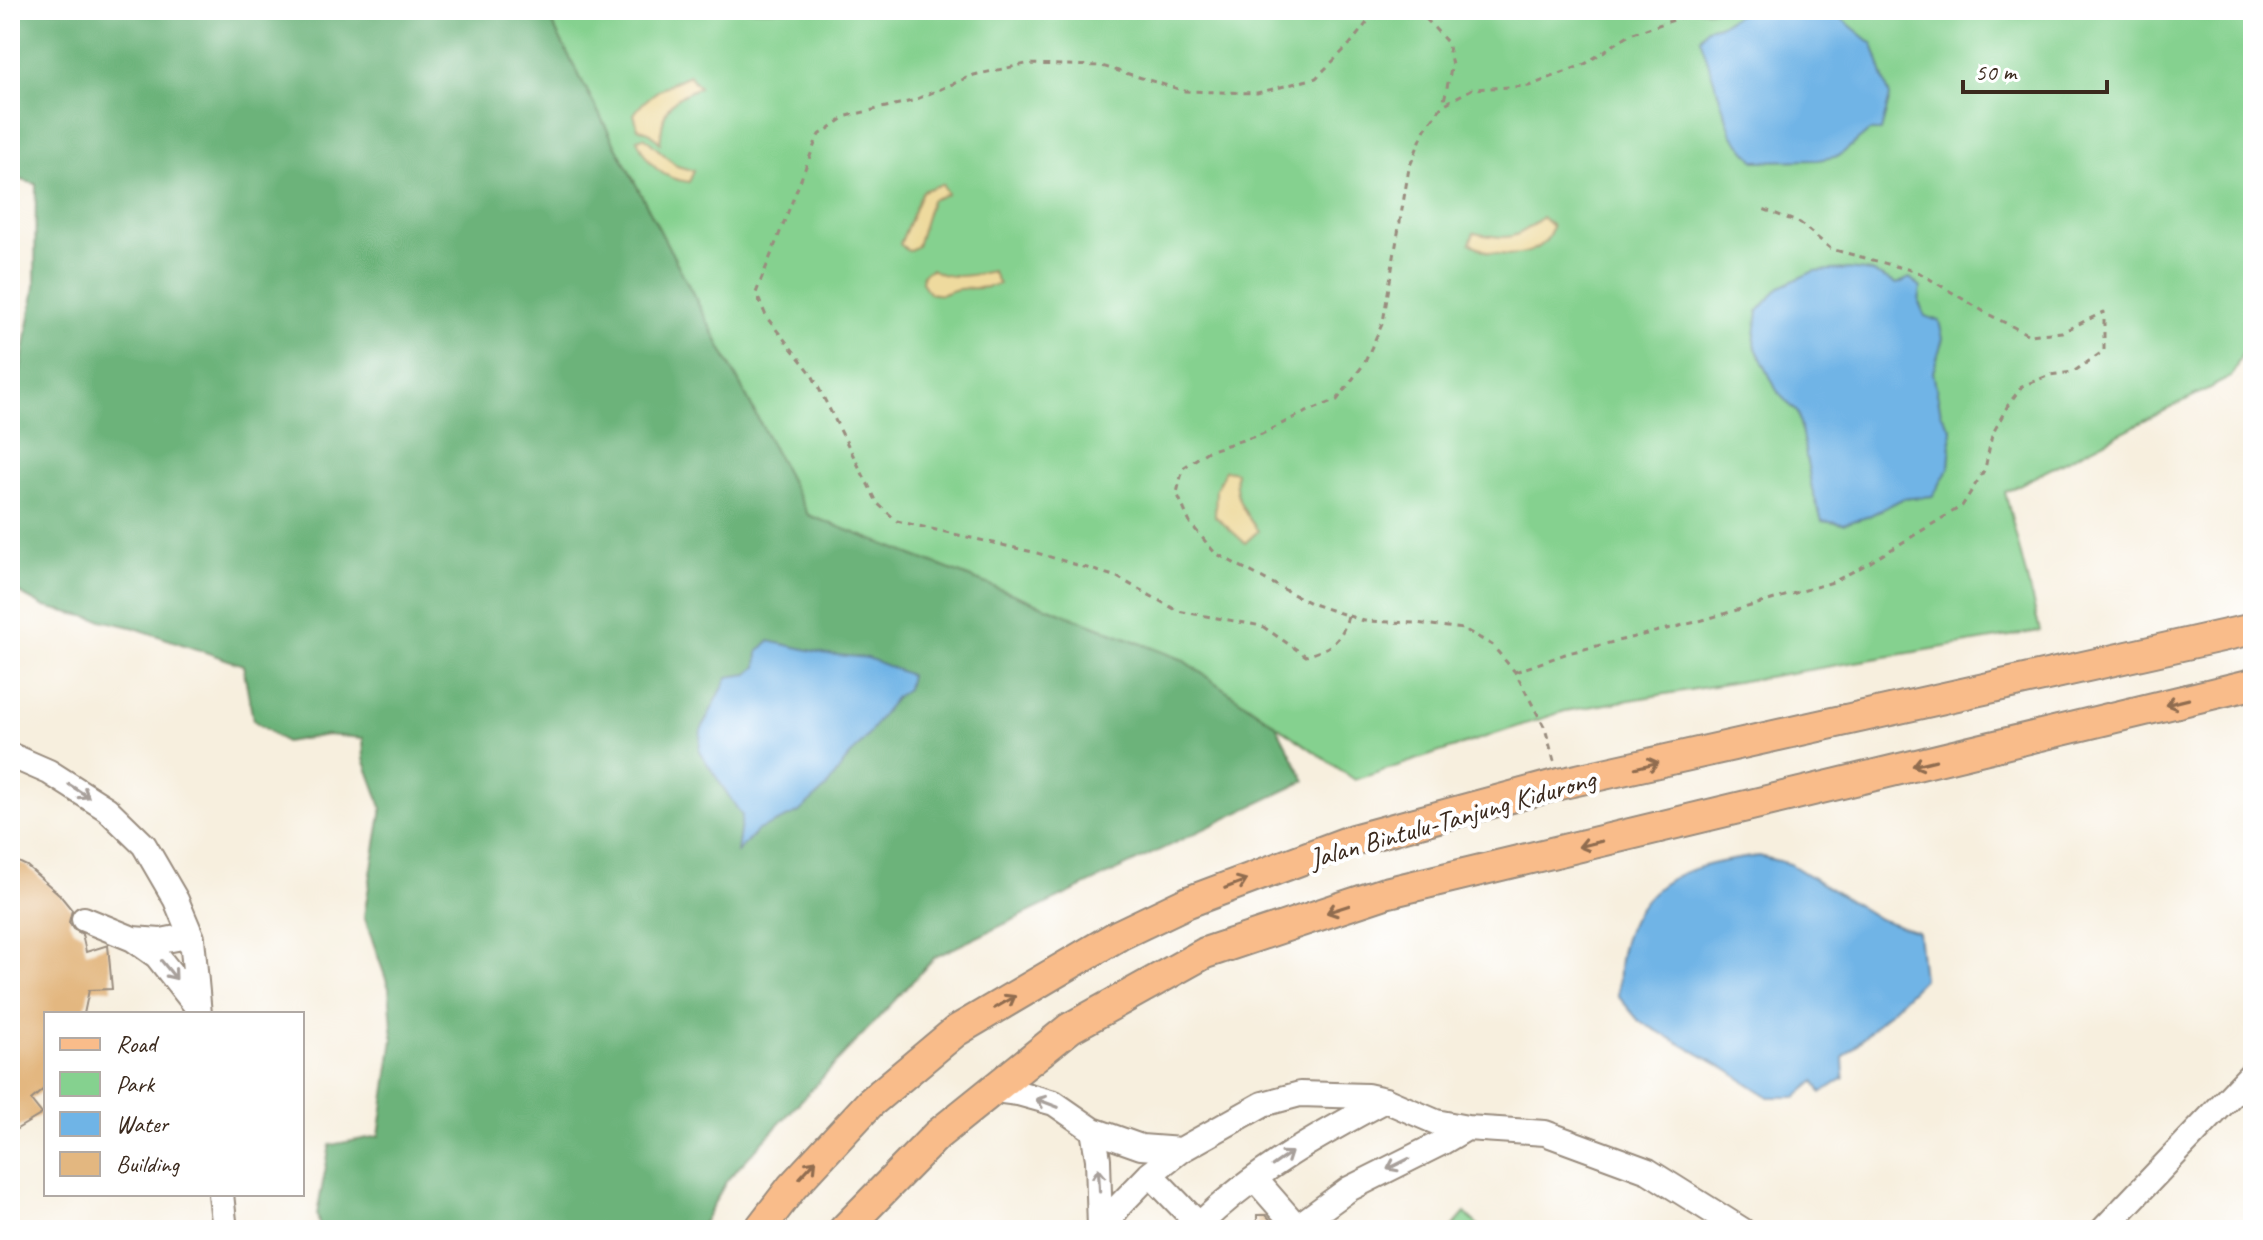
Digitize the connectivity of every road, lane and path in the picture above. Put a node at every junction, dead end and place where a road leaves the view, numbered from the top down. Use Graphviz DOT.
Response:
graph roads {
  1 [pos="1377,10"];
  2 [pos="1418,10"];
  3 [pos="1705,10"];
  4 [pos="1443,105"];
  5 [pos="1763,209"];
  6 [pos="1348,616"];
  7 [pos="2253,629"];
  8 [pos="1515,672"];
  9 [pos="2253,684"];
  10 [pos="10,755"];
  11 [pos="1559,784"];
  12 [pos="84,919"];
  13 [pos="182,937"];
  14 [pos="133,939"];
  15 [pos="199,1011"];
  16 [pos="2253,1072"];
  17 [pos="995,1090"];
  18 [pos="1385,1100"];
  19 [pos="1467,1128"];
  20 [pos="1093,1130"];
  21 [pos="1181,1150"];
  22 [pos="1150,1174"];
  23 [pos="1255,1179"];
  24 [pos="221,1196"];
  25 [pos="1202,1227"];
  26 [pos="1298,1228"];
  27 [pos="225,1230"];
  28 [pos="759,1230"];
  29 [pos="844,1230"];
  30 [pos="1101,1230"];
  31 [pos="1742,1230"];
  32 [pos="2103,1230"];
  1 -- 6 [label="path"];
  2 -- 4 [label="path"];
  3 -- 4 [label="path"];
  4 -- 6 [label="path"];
  5 -- 8 [label="path"];
  6 -- 8 [label="path"];
  11 -- 7 [label="main road, Jalan Bintulu-Tanjung Kidurong, one-way"];
  8 -- 11 [label="path"];
  9 -- 17 [label="main road, Jalan Bintulu-Tanjung Kidurong, one-way"];
  10 -- 15 [label="street, one-way"];
  28 -- 11 [label="main road, Jalan Bintulu-Tanjung Kidurong, one-way"];
  12 -- 14 [label="street"];
  13 -- 14 [label="street"];
  14 -- 15 [label="street, one-way"];
  16 -- 32 [label="street"];
  20 -- 17 [label="street, one-way"];
  17 -- 29 [label="main road, Jalan Bintulu-Tanjung Kidurong"];
  18 -- 19 [label="street"];
  18 -- 21 [label="street"];
  23 -- 18 [label="street, one-way"];
  19 -- 26 [label="street, one-way"];
  19 -- 31 [label="street"];
  20 -- 21 [label="street"];
  30 -- 20 [label="street, one-way"];
  21 -- 22 [label="street"];
  22 -- 25 [label="street"];
  22 -- 30 [label="street"];
  23 -- 25 [label="street"];
  23 -- 26 [label="street"];
  24 -- 27 [label="street"];
}
